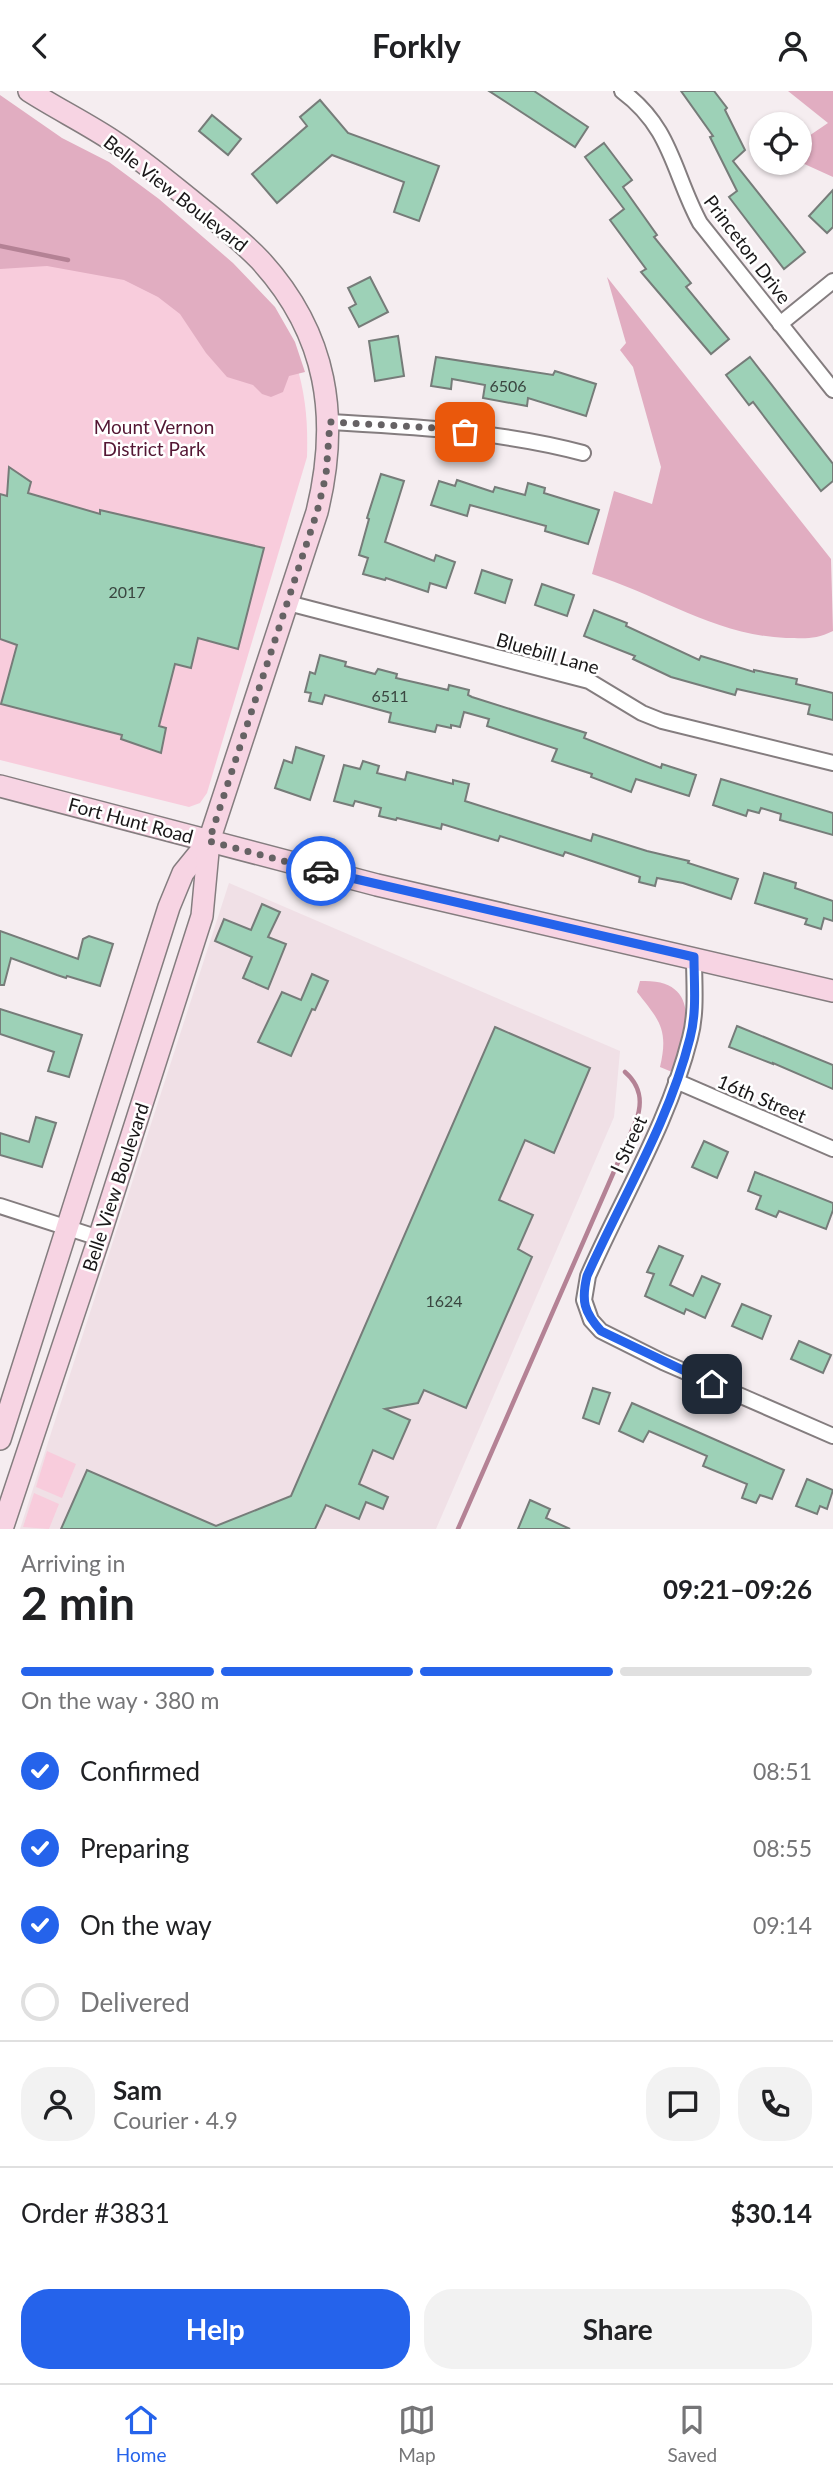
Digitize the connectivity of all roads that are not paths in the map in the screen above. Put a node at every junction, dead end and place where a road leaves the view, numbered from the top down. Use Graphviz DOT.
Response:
graph roads {
  1 [pos="29,91"];
  2 [pos="622,91"];
  3 [pos="833,281"];
  4 [pos="780,324"];
  5 [pos="833,390"];
  6 [pos="330,422"];
  7 [pos="583,453"];
  8 [pos="288,603"];
  9 [pos="833,763"];
  10 [pos="0,786"];
  11 [pos="209,841"];
  12 [pos="694,957"];
  13 [pos="833,991"];
  14 [pos="677,1081"];
  15 [pos="833,1149"];
  16 [pos="0,1206"];
  17 [pos="67,1227"];
  18 [pos="99,1238"];
  19 [pos="833,1436"];
  20 [pos="0,1439"];
  21 [pos="2,1529"];
  1 -- 6 [label="main road, Belle View Boulevard"];
  2 -- 4 [label="street, Princeton Drive"];
  3 -- 4 [label="street"];
  4 -- 5 [label="street, Princeton Drive"];
  6 -- 7 [label="street"];
  6 -- 8 [label="main road, Belle View Boulevard"];
  8 -- 9 [label="street, Bluebill Lane"];
  8 -- 11 [label="main road, Belle View Boulevard"];
  10 -- 11 [label="main road, Fort Hunt Road"];
  11 -- 12 [label="main road, Fort Hunt Road"];
  11 -- 17 [label="main road, Belle View Boulevard"];
  11 -- 18 [label="main road, Belle View Boulevard"];
  12 -- 13 [label="main road, Fort Hunt Road"];
  12 -- 14 [label="street, I Street"];
  14 -- 15 [label="street, 16th Street"];
  14 -- 19 [label="street, I Street"];
  16 -- 17 [label="street"];
  17 -- 18 [label="street"];
  17 -- 20 [label="main road, Belle View Boulevard"];
  18 -- 21 [label="main road, Belle View Boulevard"];
}
